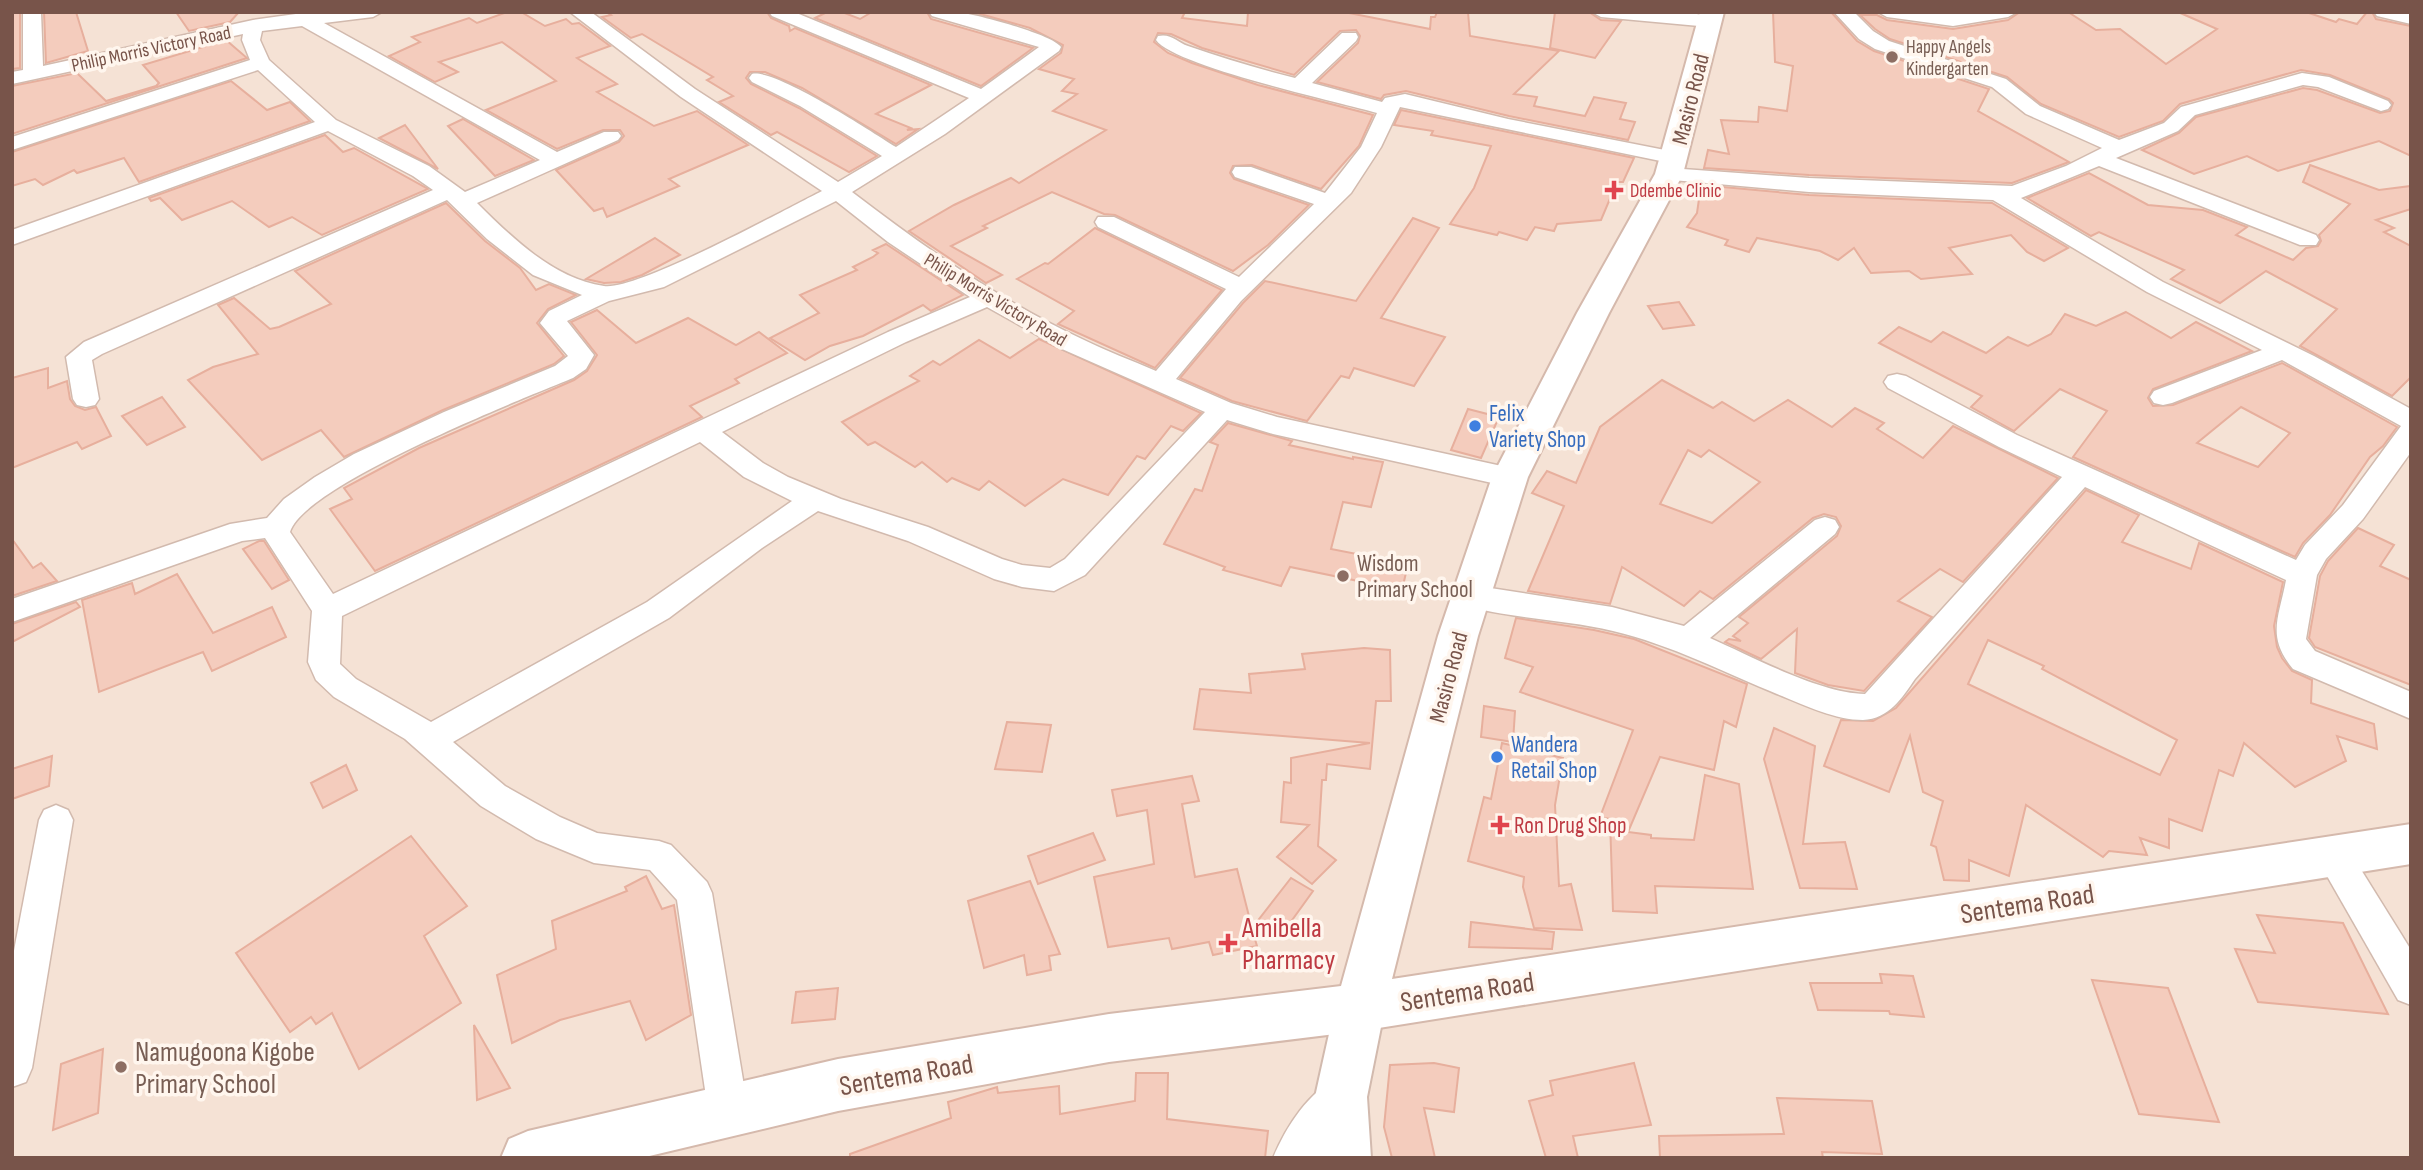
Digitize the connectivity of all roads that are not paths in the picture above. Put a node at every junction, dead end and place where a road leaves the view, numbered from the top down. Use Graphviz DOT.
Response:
graph roads {
  1 [pos="32,12"];
  2 [pos="291,12"];
  3 [pos="373,12"];
  4 [pos="579,12"];
  5 [pos="778,12"];
  6 [pos="938,12"];
  7 [pos="1601,12"];
  8 [pos="1853,12"];
  9 [pos="1887,12"];
  10 [pos="2008,12"];
  11 [pos="2383,12"];
  12 [pos="1844,13"];
  13 [pos="329,15"];
  14 [pos="1711,17"];
  15 [pos="2411,19"];
  16 [pos="253,26"];
  17 [pos="1349,37"];
  18 [pos="1165,40"];
  19 [pos="261,63"];
  20 [pos="33,73"];
  21 [pos="12,78"];
  22 [pos="759,78"];
  23 [pos="1298,86"];
  24 [pos="983,97"];
  25 [pos="2381,104"];
  26 [pos="1387,109"];
  27 [pos="329,124"];
  28 [pos="611,136"];
  29 [pos="12,144"];
  30 [pos="2119,148"];
  31 [pos="897,156"];
  32 [pos="2099,159"];
  33 [pos="556,160"];
  34 [pos="1672,166"];
  35 [pos="1243,172"];
  36 [pos="838,191"];
  37 [pos="1999,194"];
  38 [pos="456,196"];
  39 [pos="1329,202"];
  40 [pos="1106,222"];
  41 [pos="12,238"];
  42 [pos="2308,240"];
  43 [pos="1241,287"];
  44 [pos="604,294"];
  45 [pos="988,298"];
  46 [pos="2283,351"];
  47 [pos="1897,382"];
  48 [pos="1159,383"];
  49 [pos="2163,397"];
  50 [pos="86,399"];
  51 [pos="1222,410"];
  52 [pos="2411,420"];
  53 [pos="704,431"];
  54 [pos="2411,432"];
  55 [pos="2080,475"];
  56 [pos="1510,477"];
  57 [pos="814,500"];
  58 [pos="275,527"];
  59 [pos="1825,527"];
  60 [pos="2302,575"];
  61 [pos="1471,596"];
  62 [pos="327,610"];
  63 [pos="12,611"];
  64 [pos="1680,638"];
  65 [pos="2411,706"];
  66 [pos="428,740"];
  67 [pos="56,820"];
  68 [pos="2411,844"];
  69 [pos="2333,855"];
  70 [pos="2411,987"];
  71 [pos="1360,1007"];
  72 [pos="12,1068"];
  73 [pos="1341,1097"];
  74 [pos="728,1111"];
  75 [pos="528,1158"];
  76 [pos="1294,1158"];
  77 [pos="1344,1158"];
  1 -- 20 [label="street"];
  2 -- 33 [label="street"];
  3 -- 13 [label="street, Philip Morris Victory Road"];
  4 -- 36 [label="street, Philip Morris Victory Road"];
  5 -- 24 [label="street"];
  6 -- 24 [label="street"];
  7 -- 14 [label="street"];
  8 -- 12 [label="street"];
  9 -- 10 [label="street"];
  11 -- 15 [label="street"];
  12 -- 30 [label="street"];
  13 -- 16 [label="street, Philip Morris Victory Road"];
  14 -- 34 [label="main road, Masiro Road"];
  16 -- 19 [label="street"];
  16 -- 20 [label="street, Philip Morris Victory Road"];
  17 -- 23 [label="street"];
  18 -- 23 [label="street"];
  19 -- 27 [label="street"];
  19 -- 29 [label="street"];
  20 -- 21 [label="street, Philip Morris Victory Road"];
  22 -- 31 [label="street"];
  23 -- 26 [label="street"];
  24 -- 31 [label="street"];
  25 -- 30 [label="street"];
  26 -- 34 [label="street"];
  26 -- 39 [label="street"];
  27 -- 38 [label="street"];
  27 -- 41 [label="street"];
  28 -- 33 [label="street"];
  30 -- 32 [label="street"];
  31 -- 36 [label="street"];
  32 -- 37 [label="street"];
  32 -- 42 [label="street"];
  33 -- 38 [label="street"];
  34 -- 37 [label="street"];
  34 -- 56 [label="main road, Masiro Road"];
  35 -- 39 [label="street"];
  36 -- 44 [label="street"];
  36 -- 45 [label="street, Philip Morris Victory Road"];
  37 -- 46 [label="street"];
  38 -- 44 [label="street"];
  38 -- 50 [label="street"];
  39 -- 43 [label="street"];
  40 -- 43 [label="street"];
  43 -- 48 [label="street"];
  44 -- 58 [label="street"];
  45 -- 48 [label="street, Philip Morris Victory Road"];
  45 -- 53 [label="street"];
  46 -- 49 [label="street"];
  46 -- 52 [label="street"];
  47 -- 55 [label="street"];
  48 -- 51 [label="street, Philip Morris Victory Road"];
  51 -- 56 [label="street, Philip Morris Victory Road"];
  51 -- 57 [label="street"];
  53 -- 57 [label="street"];
  53 -- 62 [label="street"];
  54 -- 60 [label="street"];
  55 -- 60 [label="street"];
  55 -- 64 [label="street"];
  56 -- 61 [label="main road, Masiro Road"];
  57 -- 66 [label="street"];
  58 -- 62 [label="street"];
  58 -- 63 [label="street"];
  59 -- 64 [label="street"];
  60 -- 65 [label="street"];
  61 -- 64 [label="street"];
  61 -- 71 [label="main road, Masiro Road"];
  62 -- 66 [label="street"];
  66 -- 74 [label="street"];
  67 -- 72 [label="street"];
  68 -- 69 [label="main road, Sentema Road"];
  69 -- 70 [label="street"];
  69 -- 71 [label="main road, Sentema Road"];
  71 -- 73 [label="main road, Masiro Road"];
  71 -- 74 [label="main road, Sentema Road"];
  73 -- 76 [label="street"];
  73 -- 77 [label="main road, Masiro Road"];
  74 -- 75 [label="main road, Sentema Road"];
}
